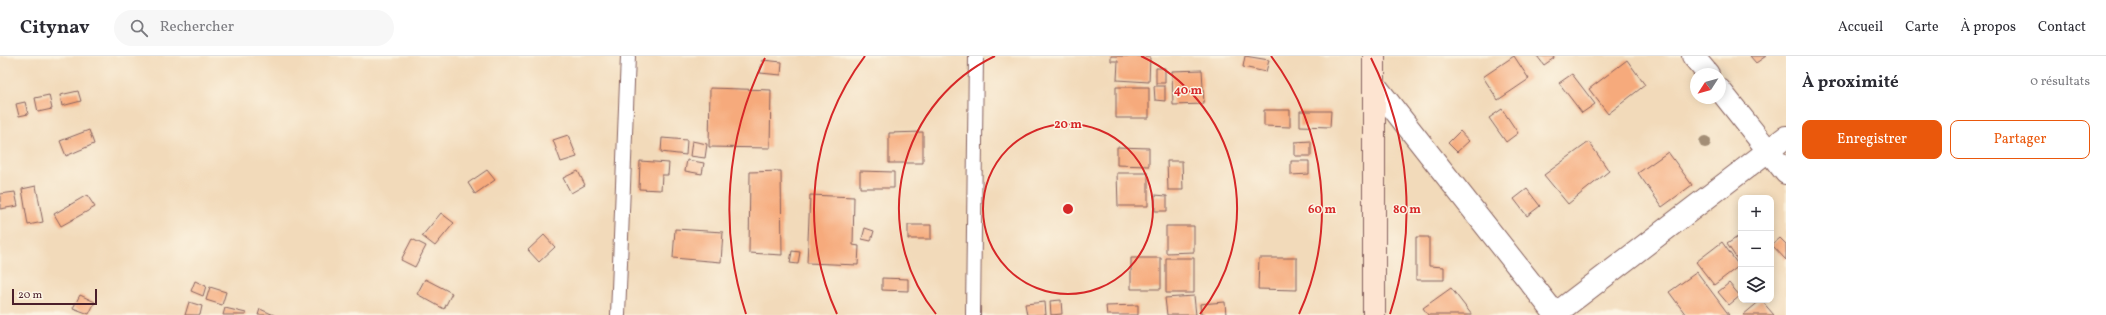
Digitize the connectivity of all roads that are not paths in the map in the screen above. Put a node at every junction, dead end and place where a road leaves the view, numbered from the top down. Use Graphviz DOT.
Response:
graph roads {
  1 [pos="628,56"];
  2 [pos="976,56"];
  3 [pos="1374,56"];
  4 [pos="1693,56"];
  5 [pos="1703,68"];
  6 [pos="1374,84"];
  7 [pos="1726,98"];
  8 [pos="1786,137"];
  9 [pos="1768,150"];
  10 [pos="1786,173"];
  11 [pos="618,315"];
  12 [pos="973,315"];
  13 [pos="1374,315"];
  14 [pos="1555,315"];
  1 -- 11 [label="lane"];
  2 -- 12 [label="lane"];
  3 -- 6 [label="street"];
  4 -- 5 [label="street"];
  6 -- 13 [label="street"];
  6 -- 14 [label="street"];
  7 -- 9 [label="street"];
  8 -- 9 [label="street"];
  9 -- 10 [label="street"];
  9 -- 14 [label="street"];
}
